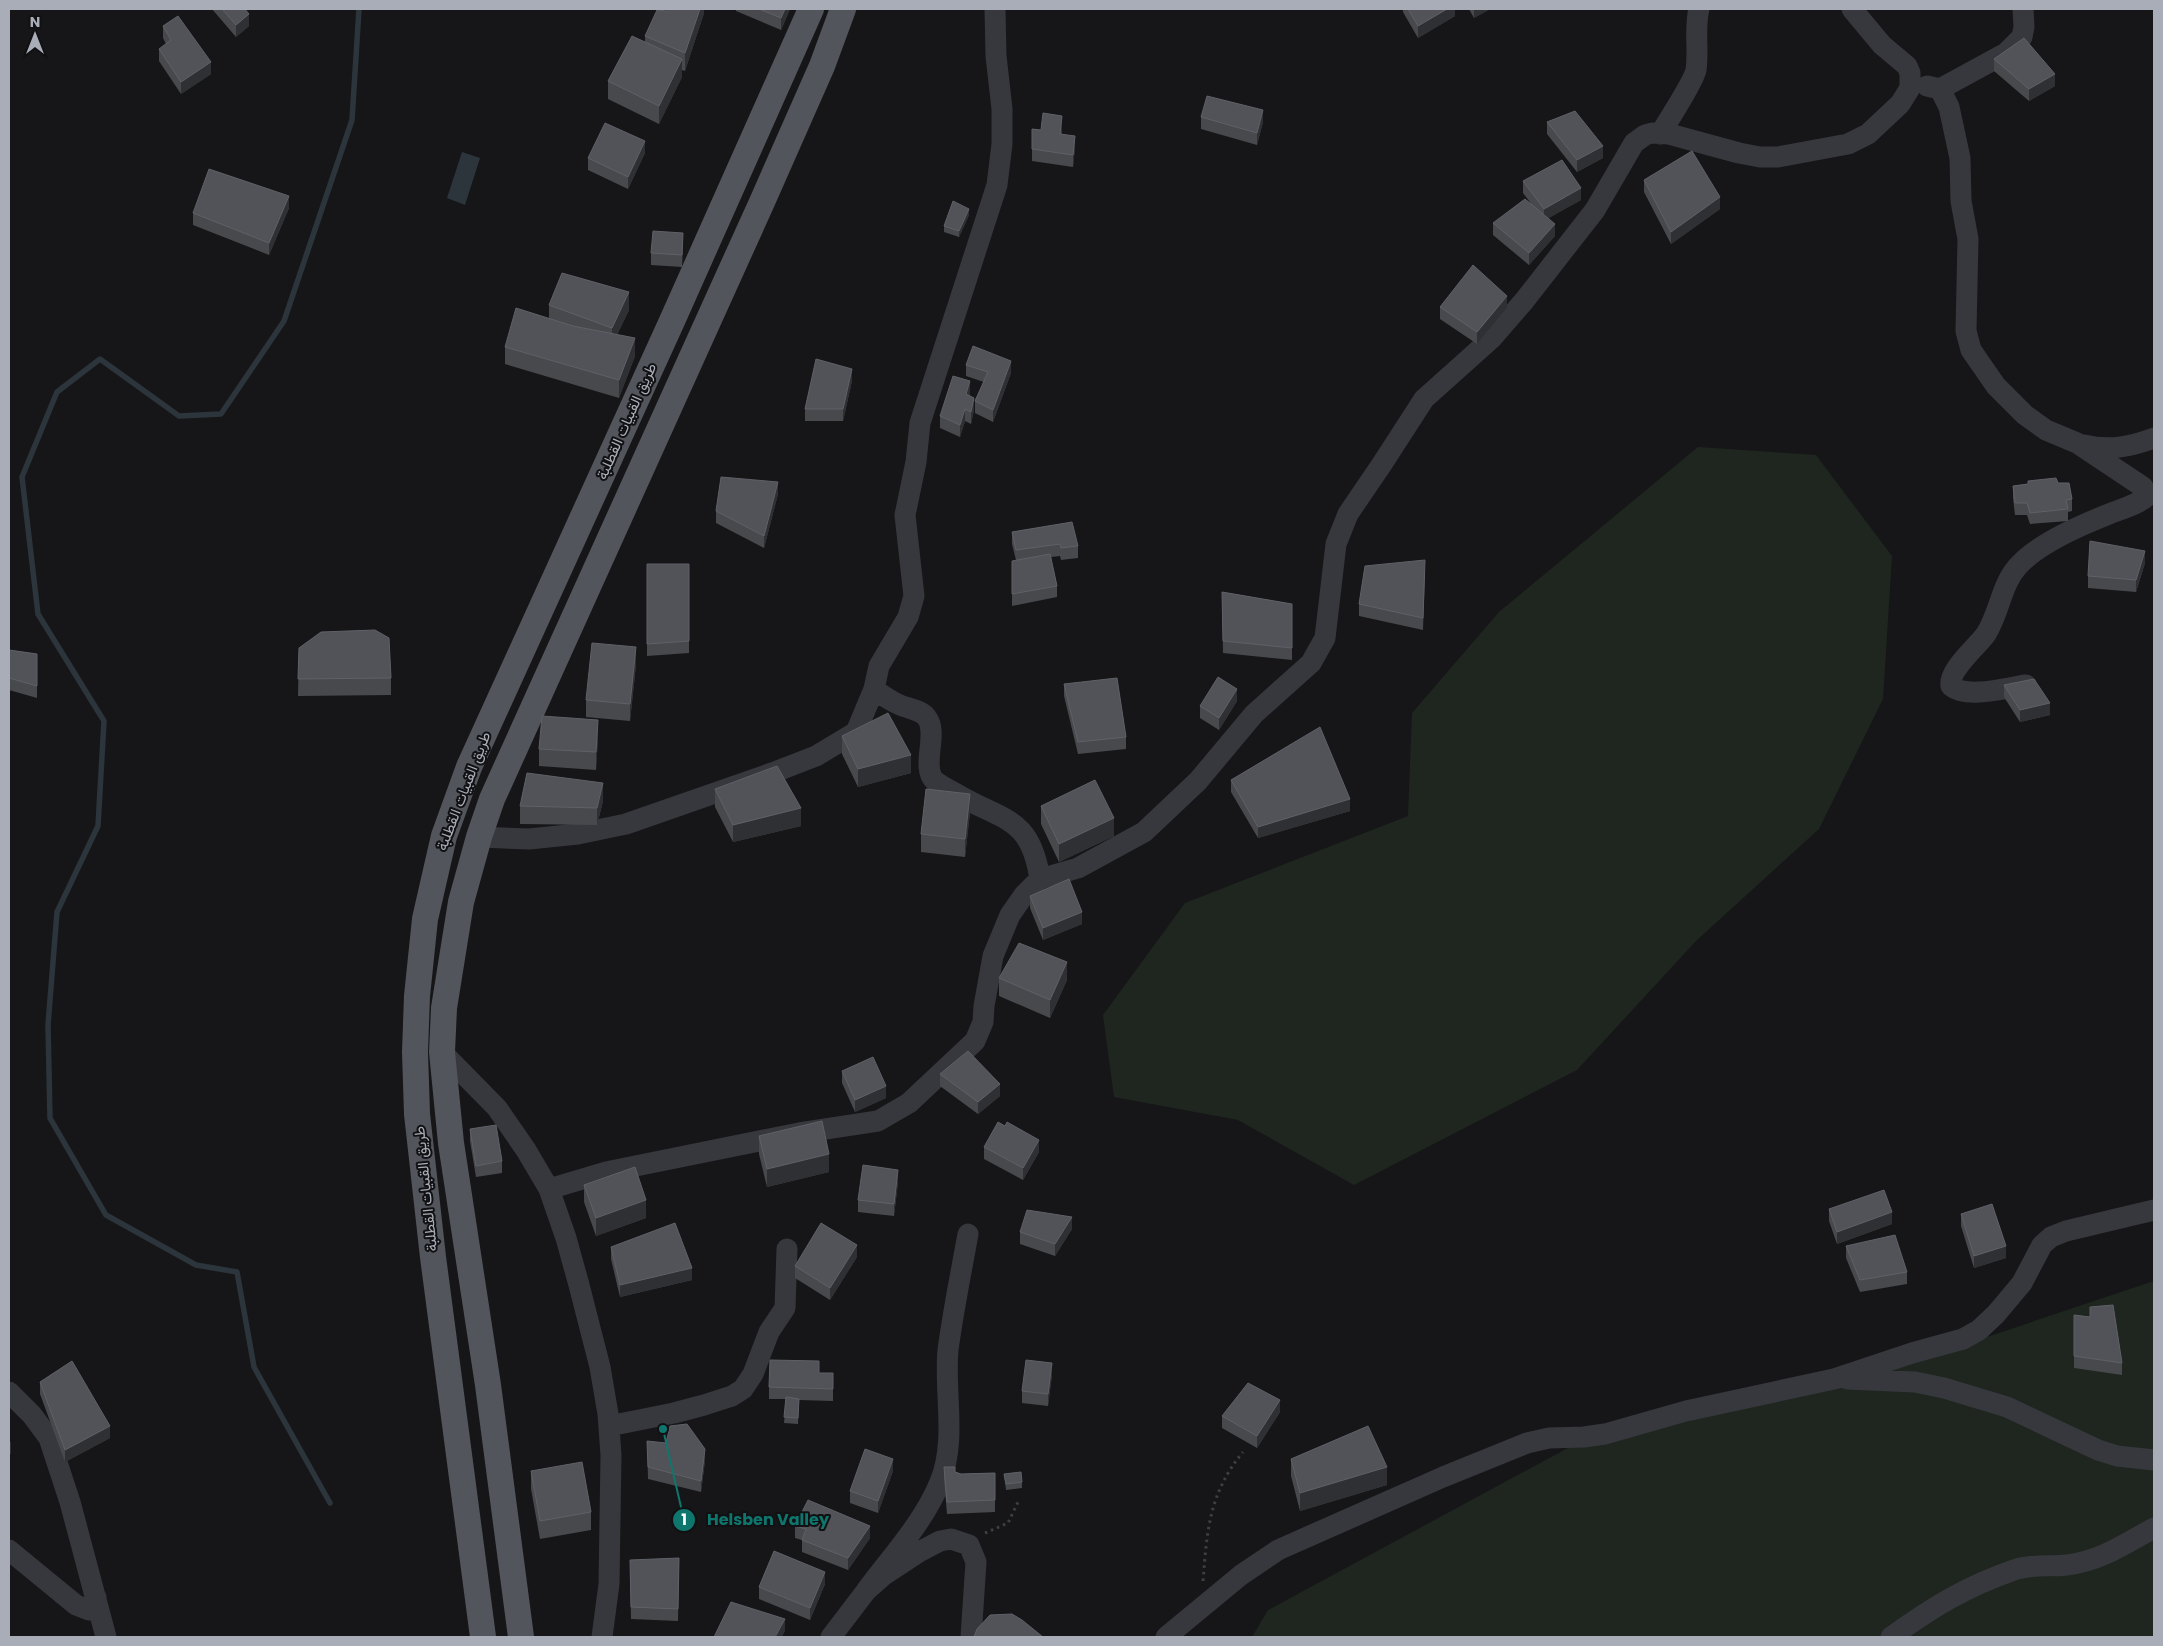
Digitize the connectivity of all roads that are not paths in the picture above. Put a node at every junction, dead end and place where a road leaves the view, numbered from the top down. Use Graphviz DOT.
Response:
graph roads {
  1 [pos="811,9"];
  2 [pos="843,9"];
  3 [pos="995,9"];
  4 [pos="1699,9"];
  5 [pos="1852,9"];
  6 [pos="2023,9"];
  7 [pos="1911,82"];
  8 [pos="1940,89"];
  9 [pos="1660,134"];
  10 [pos="2154,438"];
  11 [pos="2076,443"];
  12 [pos="2026,685"];
  13 [pos="874,689"];
  14 [pos="479,837"];
  15 [pos="1040,879"];
  16 [pos="442,1052"];
  17 [pos="549,1189"];
  18 [pos="2154,1210"];
  19 [pos="968,1234"];
  20 [pos="787,1249"];
  21 [pos="1834,1379"];
  22 [pos="9,1392"];
  23 [pos="609,1426"];
  24 [pos="2154,1460"];
  25 [pos="2154,1528"];
  26 [pos="9,1550"];
  27 [pos="866,1591"];
  28 [pos="96,1597"];
  29 [pos="106,1637"];
  30 [pos="483,1637"];
  31 [pos="521,1637"];
  32 [pos="602,1637"];
  33 [pos="831,1637"];
  34 [pos="970,1637"];
  35 [pos="1166,1637"];
  36 [pos="1891,1637"];
  1 -- 30 [label="main road, طريق القبيات القطلبة"];
  2 -- 14 [label="main road"];
  3 -- 13 [label="street"];
  4 -- 9 [label="street"];
  5 -- 7 [label="street"];
  6 -- 8 [label="street"];
  7 -- 8 [label="street"];
  7 -- 9 [label="street"];
  8 -- 11 [label="street"];
  9 -- 15 [label="street"];
  10 -- 11 [label="street"];
  11 -- 12 [label="street"];
  13 -- 14 [label="street"];
  13 -- 15 [label="street"];
  14 -- 16 [label="main road"];
  15 -- 17 [label="street"];
  16 -- 17 [label="street"];
  16 -- 31 [label="main road"];
  17 -- 23 [label="street"];
  18 -- 21 [label="street"];
  19 -- 27 [label="street"];
  20 -- 23 [label="street"];
  21 -- 24 [label="street"];
  21 -- 35 [label="street"];
  22 -- 28 [label="street"];
  23 -- 32 [label="street"];
  25 -- 36 [label="street"];
  26 -- 28 [label="street"];
  27 -- 33 [label="street"];
  27 -- 34 [label="street"];
  28 -- 29 [label="street"];
}
